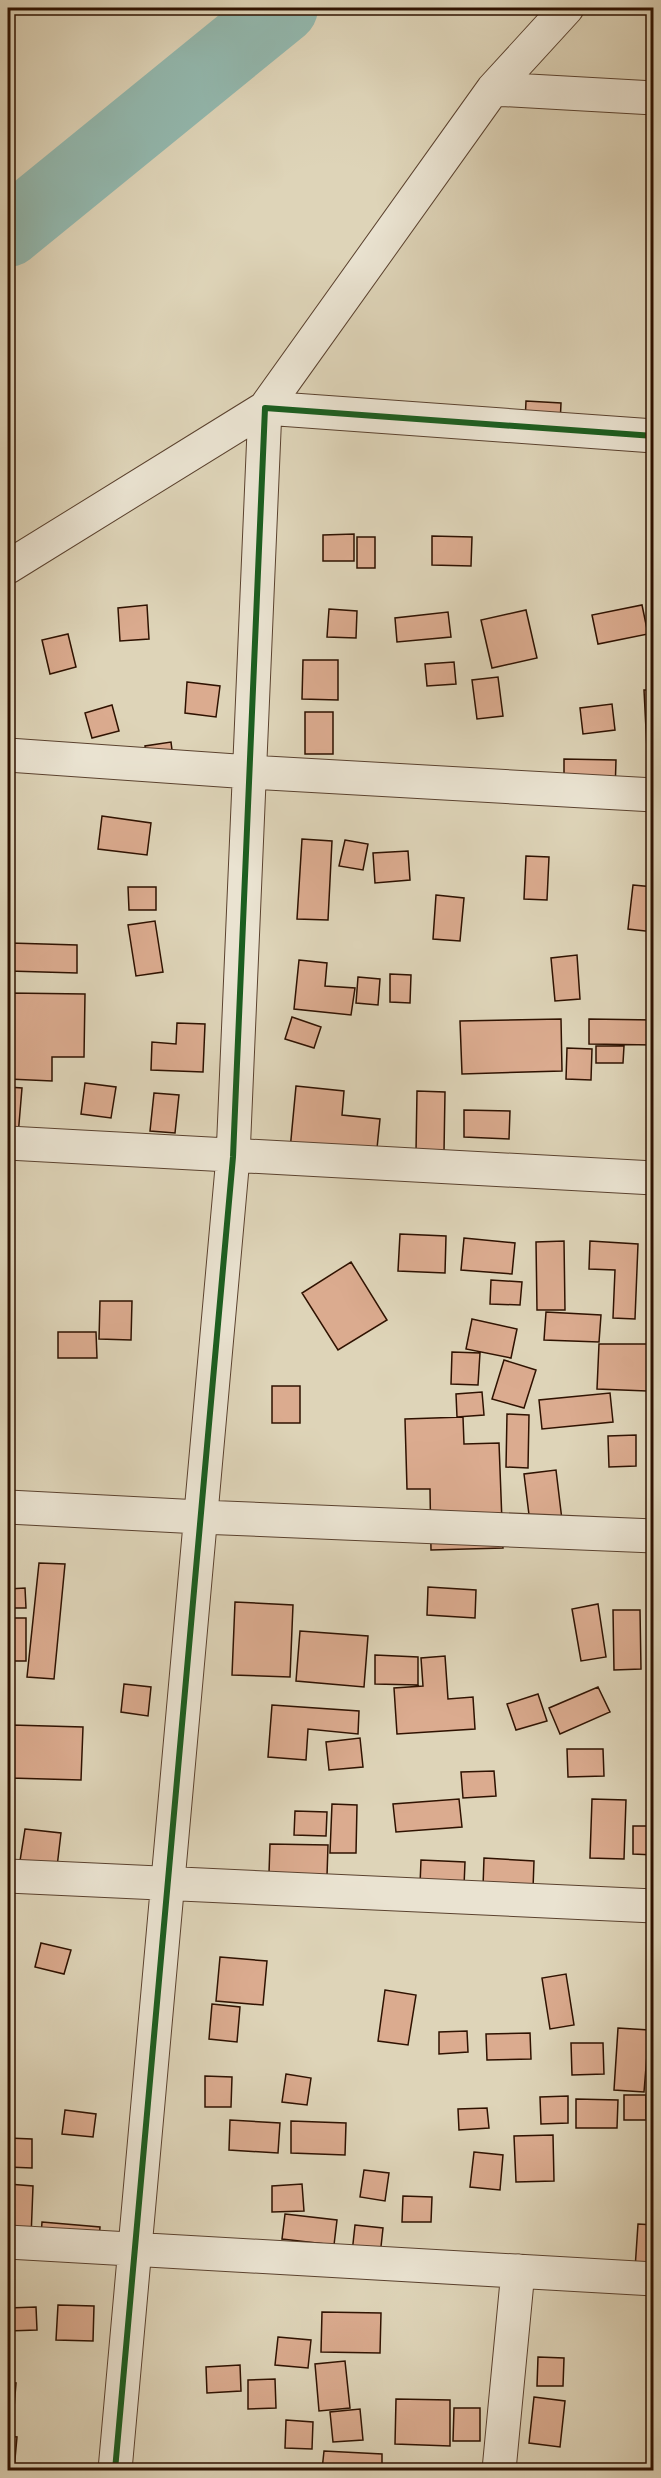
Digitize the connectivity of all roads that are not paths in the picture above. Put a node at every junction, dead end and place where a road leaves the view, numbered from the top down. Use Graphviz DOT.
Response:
graph roads {
  1 [pos="567,8"];
  2 [pos="493,89"];
  3 [pos="654,98"];
  4 [pos="265,408"];
  5 [pos="654,436"];
  6 [pos="8,567"];
  7 [pos="8,755"];
  8 [pos="250,772"];
  9 [pos="654,795"];
  10 [pos="8,1143"];
  11 [pos="233,1157"];
  12 [pos="654,1178"];
  13 [pos="8,1507"];
  14 [pos="200,1517"];
  15 [pos="654,1536"];
  16 [pos="8,1876"];
  17 [pos="167,1884"];
  18 [pos="654,1906"];
  19 [pos="8,2242"];
  20 [pos="134,2249"];
  21 [pos="518,2271"];
  22 [pos="654,2279"];
  23 [pos="115,2470"];
  24 [pos="499,2470"];
  1 -- 2 [label="street"];
  2 -- 3 [label="street"];
  2 -- 4 [label="street"];
  4 -- 5 [label="street"];
  4 -- 6 [label="street"];
  4 -- 8 [label="street"];
  7 -- 8 [label="street"];
  8 -- 9 [label="street"];
  8 -- 11 [label="street"];
  10 -- 11 [label="street"];
  11 -- 12 [label="street"];
  11 -- 14 [label="street"];
  13 -- 14 [label="street"];
  14 -- 15 [label="street"];
  14 -- 17 [label="street"];
  16 -- 17 [label="street"];
  17 -- 18 [label="street"];
  17 -- 20 [label="street"];
  19 -- 20 [label="street"];
  20 -- 21 [label="street"];
  20 -- 23 [label="street"];
  21 -- 22 [label="street"];
  21 -- 24 [label="street"];
}
